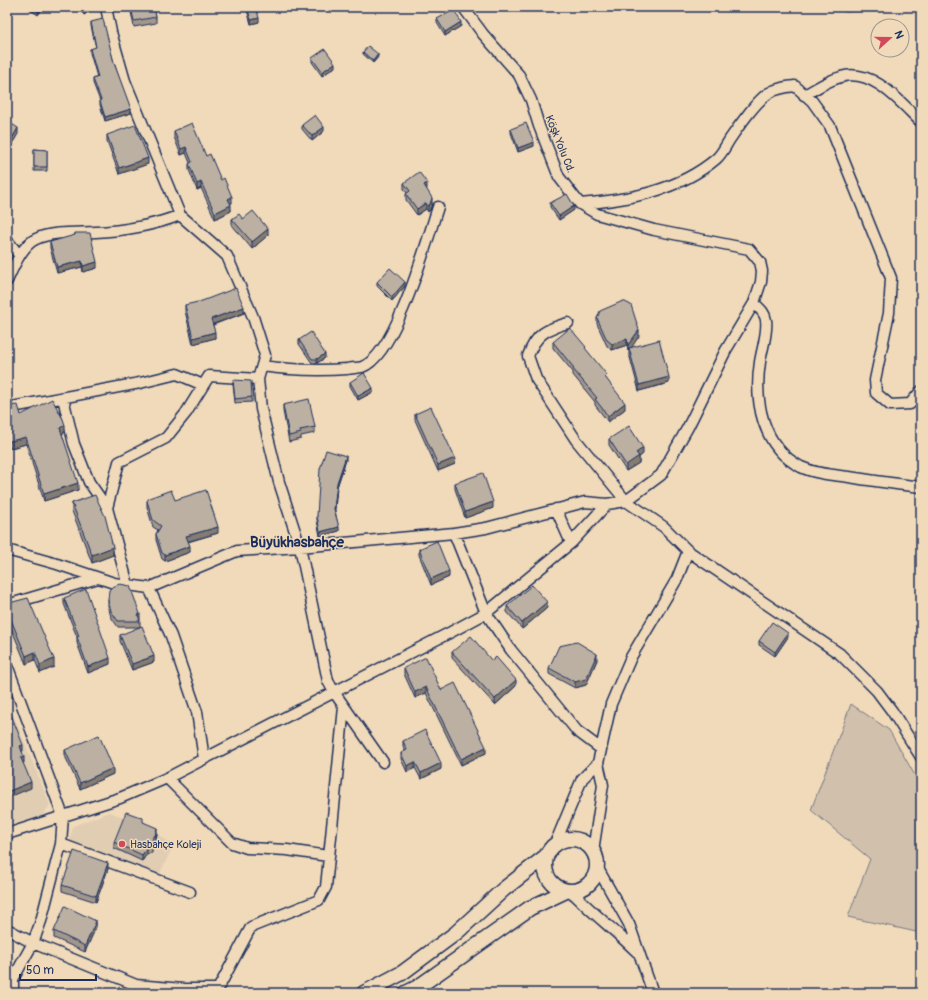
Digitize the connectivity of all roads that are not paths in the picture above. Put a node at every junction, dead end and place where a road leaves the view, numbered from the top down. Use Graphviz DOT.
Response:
graph roads {
  1 [pos="106,7"];
  2 [pos="463,7"];
  3 [pos="804,94"];
  4 [pos="921,122"];
  5 [pos="580,204"];
  6 [pos="438,207"];
  7 [pos="180,215"];
  8 [pos="7,240"];
  9 [pos="19,255"];
  10 [pos="7,281"];
  11 [pos="754,303"];
  12 [pos="568,323"];
  13 [pos="262,366"];
  14 [pos="258,379"];
  15 [pos="203,385"];
  16 [pos="921,391"];
  17 [pos="63,398"];
  18 [pos="7,408"];
  19 [pos="921,487"];
  20 [pos="626,501"];
  21 [pos="607,504"];
  22 [pos="107,508"];
  23 [pos="556,509"];
  24 [pos="454,533"];
  25 [pos="572,543"];
  26 [pos="300,548"];
  27 [pos="7,550"];
  28 [pos="688,551"];
  29 [pos="98,578"];
  30 [pos="128,585"];
  31 [pos="149,588"];
  32 [pos="7,605"];
  33 [pos="486,613"];
  34 [pos="7,666"];
  35 [pos="334,692"];
  36 [pos="344,707"];
  37 [pos="601,749"];
  38 [pos="921,757"];
  39 [pos="204,759"];
  40 [pos="383,762"];
  41 [pos="598,763"];
  42 [pos="167,778"];
  43 [pos="63,816"];
  44 [pos="7,834"];
  45 [pos="61,844"];
  46 [pos="555,844"];
  47 [pos="593,851"];
  48 [pos="328,856"];
  49 [pos="546,857"];
  50 [pos="597,867"];
  51 [pos="569,891"];
  52 [pos="190,892"];
  53 [pos="7,928"];
  54 [pos="33,943"];
  55 [pos="640,955"];
  56 [pos="218,991"];
  57 [pos="13,993"];
  58 [pos="364,993"];
  59 [pos="406,993"];
  60 [pos="652,993"];
  1 -- 7 [label="street"];
  2 -- 5 [label="street, Köşk Yolu Cd."];
  3 -- 4 [label="street"];
  3 -- 5 [label="street"];
  3 -- 16 [label="street"];
  5 -- 11 [label="street, Köşk Yolu Cd."];
  6 -- 13 [label="street"];
  7 -- 9 [label="street"];
  7 -- 13 [label="street"];
  8 -- 9 [label="street"];
  9 -- 10 [label="street"];
  11 -- 19 [label="street"];
  11 -- 20 [label="street"];
  12 -- 20 [label="street"];
  13 -- 14 [label="street"];
  14 -- 15 [label="street"];
  14 -- 26 [label="street"];
  15 -- 17 [label="street"];
  15 -- 22 [label="street"];
  17 -- 18 [label="street"];
  17 -- 22 [label="street"];
  20 -- 21 [label="street"];
  20 -- 28 [label="street"];
  21 -- 23 [label="street"];
  21 -- 25 [label="street"];
  22 -- 30 [label="street"];
  23 -- 24 [label="street"];
  23 -- 25 [label="street"];
  24 -- 26 [label="street"];
  24 -- 33 [label="street"];
  25 -- 33 [label="street"];
  26 -- 31 [label="street"];
  26 -- 35 [label="street"];
  27 -- 29 [label="street"];
  28 -- 37 [label="street"];
  28 -- 38 [label="street"];
  29 -- 30 [label="street"];
  29 -- 32 [label="street"];
  30 -- 31 [label="street"];
  31 -- 39 [label="street"];
  33 -- 35 [label="street"];
  33 -- 37 [label="street"];
  34 -- 43 [label="street"];
  35 -- 36 [label="street"];
  35 -- 39 [label="street"];
  36 -- 40 [label="street"];
  36 -- 48 [label="street"];
  37 -- 41 [label="street"];
  39 -- 42 [label="street"];
  41 -- 46 [label="street"];
  41 -- 47 [label="street"];
  42 -- 43 [label="street"];
  42 -- 48 [label="street"];
  43 -- 44 [label="street"];
  43 -- 45 [label="street"];
  45 -- 52 [label="street"];
  45 -- 54 [label="street"];
  46 -- 47 [label="street"];
  46 -- 49 [label="street"];
  47 -- 50 [label="street"];
  48 -- 56 [label="street"];
  49 -- 51 [label="street"];
  49 -- 58 [label="street"];
  50 -- 51 [label="street"];
  50 -- 55 [label="street"];
  51 -- 55 [label="street"];
  51 -- 59 [label="street"];
  53 -- 54 [label="street"];
  54 -- 56 [label="street"];
  54 -- 57 [label="street"];
  55 -- 60 [label="street"];
}
